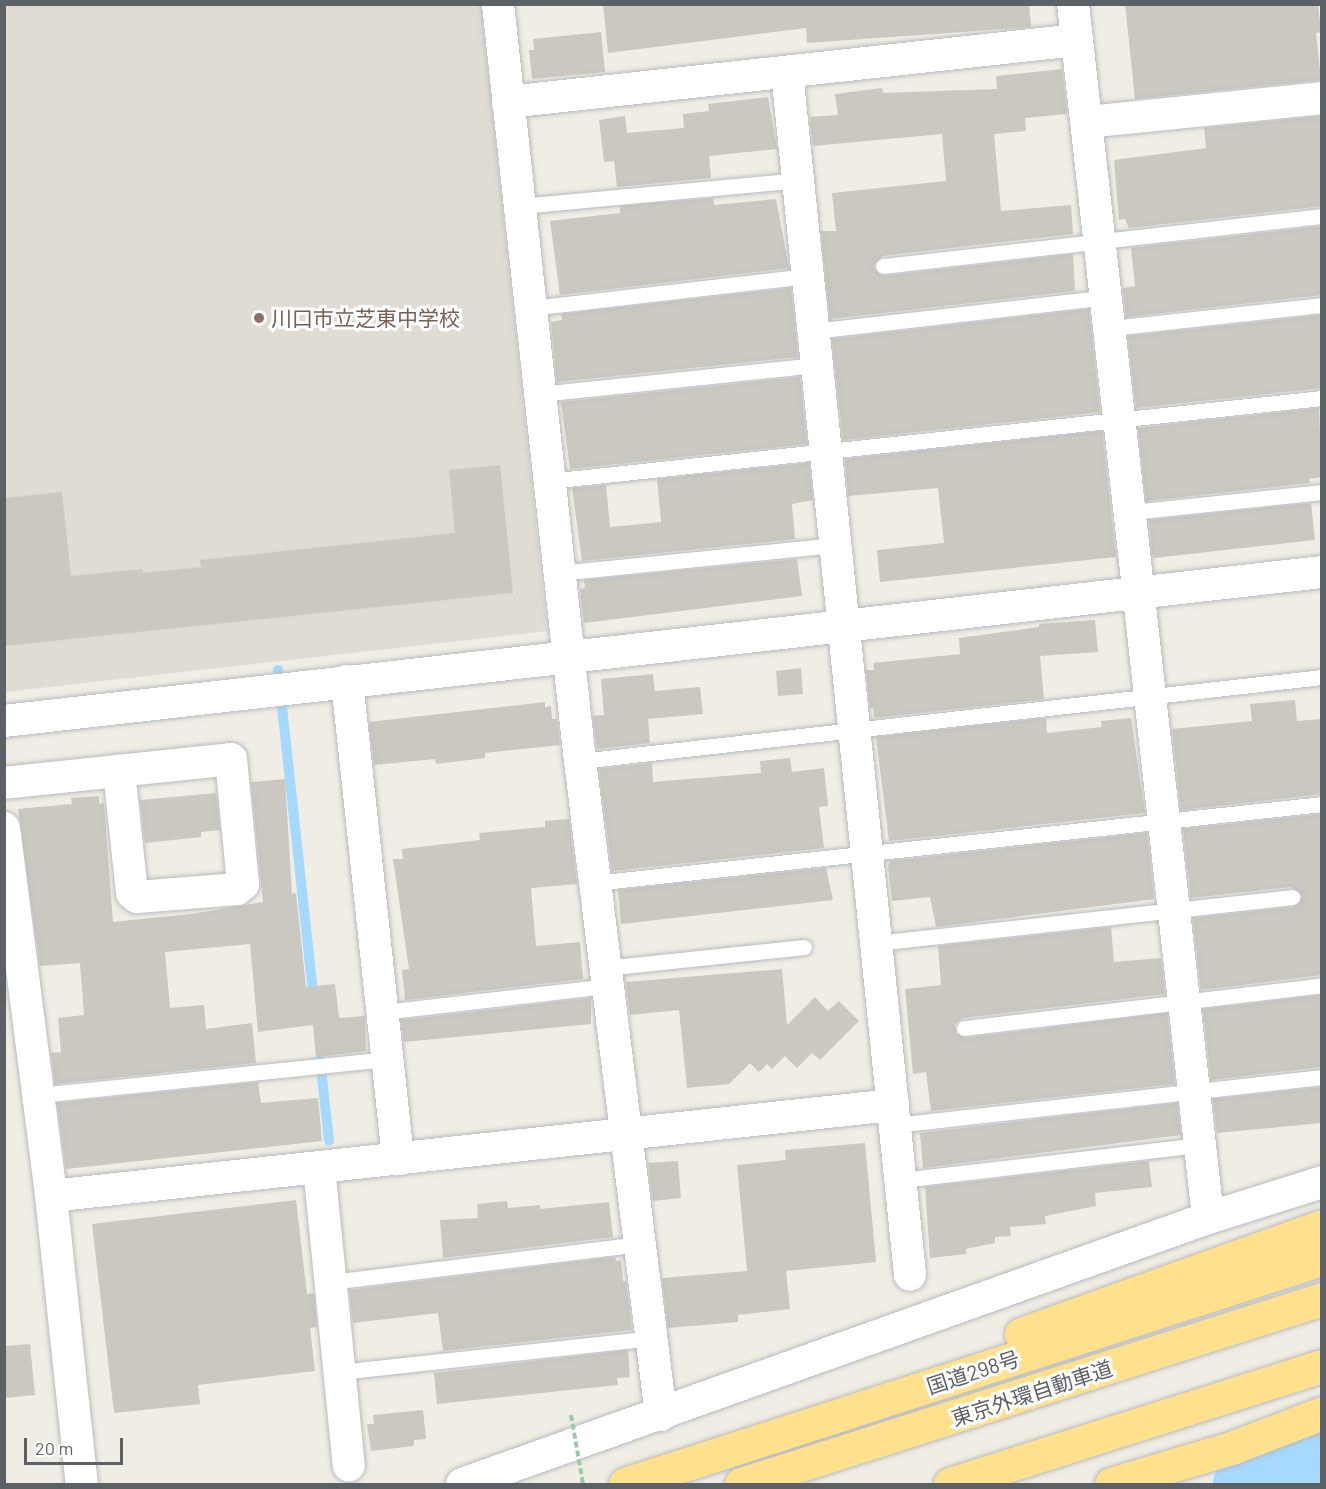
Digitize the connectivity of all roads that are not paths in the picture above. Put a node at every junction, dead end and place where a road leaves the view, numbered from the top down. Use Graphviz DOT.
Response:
graph roads {
  1 [pos="498,4"];
  2 [pos="1073,4"];
  3 [pos="1077,40"];
  4 [pos="787,72"];
  5 [pos="1322,98"];
  6 [pos="508,102"];
  7 [pos="1087,122"];
  8 [pos="798,180"];
  9 [pos="520,206"];
  10 [pos="1322,216"];
  11 [pos="1100,240"];
  12 [pos="883,266"];
  13 [pos="808,276"];
  14 [pos="1107,297"];
  15 [pos="1322,305"];
  16 [pos="531,308"];
  17 [pos="1111,328"];
  18 [pos="814,331"];
  19 [pos="818,365"];
  20 [pos="540,394"];
  21 [pos="1322,398"];
  22 [pos="1121,418"];
  23 [pos="827,452"];
  24 [pos="549,481"];
  25 [pos="1322,492"];
  26 [pos="1132,512"];
  27 [pos="836,545"];
  28 [pos="1322,572"];
  29 [pos="559,573"];
  30 [pos="1141,594"];
  31 [pos="845,626"];
  32 [pos="568,659"];
  33 [pos="1322,677"];
  34 [pos="347,681"];
  35 [pos="1150,697"];
  36 [pos="4,720"];
  37 [pos="855,730"];
  38 [pos="580,761"];
  39 [pos="119,771"];
  40 [pos="4,783"];
  41 [pos="1322,804"];
  42 [pos="1164,821"];
  43 [pos="4,828"];
  44 [pos="868,853"];
  45 [pos="594,883"];
  46 [pos="1292,897"];
  47 [pos="1174,910"];
  48 [pos="877,943"];
  49 [pos="804,947"];
  50 [pos="607,977"];
  51 [pos="1322,986"];
  52 [pos="1185,1001"];
  53 [pos="382,1012"];
  54 [pos="964,1028"];
  55 [pos="387,1059"];
  56 [pos="1322,1077"];
  57 [pos="1195,1092"];
  58 [pos="39,1095"];
  59 [pos="894,1115"];
  60 [pos="626,1134"];
  61 [pos="1200,1145"];
  62 [pos="398,1159"];
  63 [pos="319,1167"];
  64 [pos="901,1180"];
  65 [pos="1322,1182"];
  66 [pos="51,1196"];
  67 [pos="1209,1218"];
  68 [pos="1322,1226"];
  69 [pos="639,1244"];
  70 [pos="1322,1259"];
  71 [pos="910,1275"];
  72 [pos="331,1282"];
  73 [pos="1322,1299"];
  74 [pos="651,1338"];
  75 [pos="1322,1366"];
  76 [pos="340,1372"];
  77 [pos="661,1415"];
  78 [pos="1322,1415"];
  79 [pos="349,1465"];
  80 [pos="670,1470"];
  81 [pos="82,1485"];
  82 [pos="462,1485"];
  83 [pos="625,1485"];
  84 [pos="741,1485"];
  85 [pos="950,1485"];
  86 [pos="1111,1485"];
  1 -- 6 [label="street"];
  2 -- 3 [label="street"];
  3 -- 4 [label="street"];
  3 -- 7 [label="street"];
  4 -- 6 [label="street"];
  4 -- 8 [label="street"];
  5 -- 7 [label="street"];
  6 -- 9 [label="street"];
  7 -- 11 [label="street"];
  8 -- 9 [label="lane"];
  8 -- 13 [label="street"];
  9 -- 16 [label="street"];
  10 -- 11 [label="lane"];
  11 -- 12 [label="lane"];
  11 -- 14 [label="street"];
  13 -- 16 [label="lane"];
  13 -- 18 [label="street"];
  14 -- 17 [label="street"];
  14 -- 18 [label="lane"];
  15 -- 17 [label="lane"];
  16 -- 20 [label="street"];
  17 -- 22 [label="street"];
  18 -- 19 [label="street"];
  19 -- 20 [label="lane"];
  19 -- 23 [label="street"];
  20 -- 24 [label="street"];
  21 -- 22 [label="lane"];
  22 -- 23 [label="lane"];
  22 -- 26 [label="street"];
  23 -- 24 [label="lane"];
  23 -- 27 [label="street"];
  24 -- 29 [label="street"];
  25 -- 26 [label="lane"];
  26 -- 30 [label="street"];
  27 -- 29 [label="lane"];
  27 -- 31 [label="street"];
  28 -- 30 [label="street"];
  29 -- 32 [label="street"];
  30 -- 31 [label="street"];
  30 -- 35 [label="street"];
  31 -- 32 [label="street"];
  31 -- 37 [label="street"];
  32 -- 34 [label="street"];
  32 -- 38 [label="street"];
  33 -- 35 [label="lane"];
  34 -- 36 [label="street"];
  34 -- 53 [label="street"];
  35 -- 37 [label="lane"];
  35 -- 42 [label="street"];
  37 -- 38 [label="lane"];
  37 -- 44 [label="street"];
  38 -- 45 [label="street"];
  39 -- 39 [label="street"];
  39 -- 40 [label="street"];
  41 -- 42 [label="lane"];
  42 -- 44 [label="lane"];
  42 -- 47 [label="street"];
  43 -- 58 [label="street"];
  44 -- 45 [label="lane"];
  44 -- 48 [label="street"];
  45 -- 50 [label="street"];
  46 -- 47 [label="lane"];
  47 -- 48 [label="lane"];
  47 -- 52 [label="street"];
  48 -- 59 [label="street"];
  49 -- 50 [label="lane"];
  50 -- 53 [label="lane"];
  50 -- 60 [label="street"];
  51 -- 52 [label="lane"];
  52 -- 54 [label="lane"];
  52 -- 57 [label="street"];
  53 -- 55 [label="street"];
  55 -- 58 [label="lane"];
  55 -- 62 [label="street"];
  56 -- 57 [label="lane"];
  57 -- 59 [label="lane"];
  57 -- 61 [label="street"];
  58 -- 66 [label="street"];
  59 -- 60 [label="street"];
  59 -- 64 [label="street"];
  60 -- 62 [label="street"];
  60 -- 69 [label="street"];
  61 -- 64 [label="lane"];
  61 -- 67 [label="street"];
  62 -- 63 [label="street"];
  63 -- 66 [label="street"];
  63 -- 72 [label="street"];
  64 -- 71 [label="street"];
  65 -- 67 [label="street"];
  66 -- 81 [label="street"];
  67 -- 77 [label="street"];
  68 -- 80 [label="highway"];
  69 -- 72 [label="lane"];
  69 -- 74 [label="street"];
  70 -- 80 [label="highway, 国道298号"];
  72 -- 76 [label="street"];
  73 -- 84 [label="highway, 東京外環自動車道"];
  74 -- 76 [label="lane"];
  74 -- 77 [label="street"];
  75 -- 85 [label="highway"];
  76 -- 79 [label="street"];
  77 -- 82 [label="street"];
  78 -- 86 [label="highway"];
  80 -- 83 [label="highway, 国道298号"];
}
